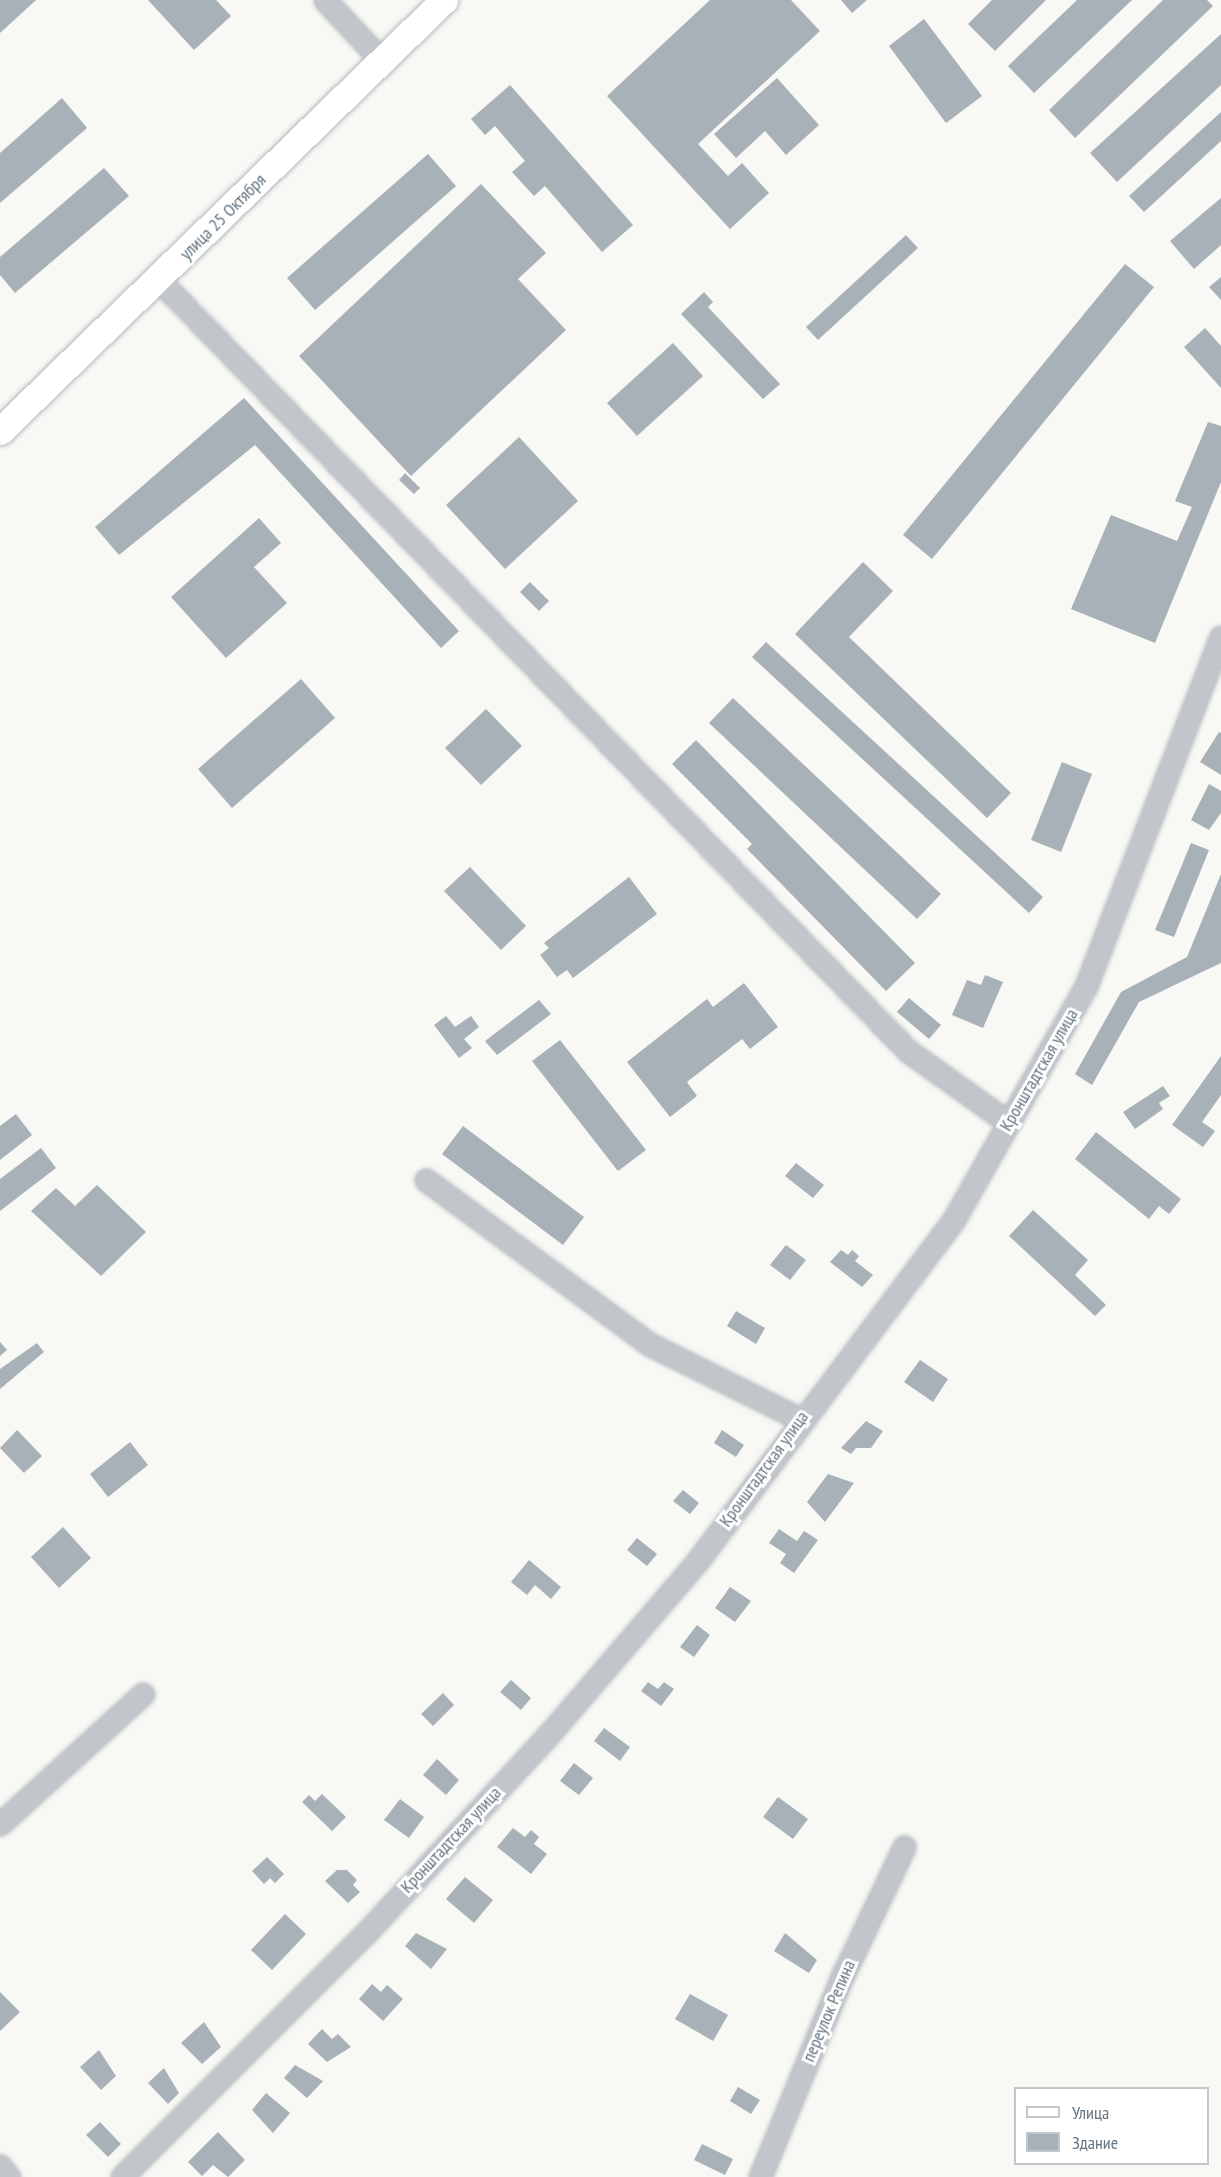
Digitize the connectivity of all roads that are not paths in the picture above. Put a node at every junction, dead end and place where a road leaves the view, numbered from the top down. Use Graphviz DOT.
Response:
graph roads {
  1 [pos="325,0"];
  2 [pos="444,0"];
  3 [pos="381,61"];
  4 [pos="159,280"];
  5 [pos="0,431"];
  6 [pos="1221,637"];
  7 [pos="1009,1123"];
  8 [pos="426,1180"];
  9 [pos="800,1419"];
  10 [pos="143,1694"];
  11 [pos="0,1824"];
  12 [pos="904,1847"];
  13 [pos="0,2166"];
  14 [pos="9,2177"];
  15 [pos="122,2177"];
  16 [pos="760,2177"];
  1 -- 3 [label="street"];
  2 -- 3 [label="main road, улица 25 Октября"];
  3 -- 4 [label="main road, улица 25 Октября"];
  4 -- 5 [label="main road, улица 25 Октября"];
  4 -- 7 [label="street"];
  6 -- 7 [label="street, Кронштадтская улица"];
  7 -- 9 [label="street, Кронштадтская улица"];
  8 -- 9 [label="street"];
  9 -- 15 [label="street, Кронштадтская улица"];
  10 -- 11 [label="street"];
  12 -- 16 [label="street, переулок Репина"];
  13 -- 14 [label="street"];
}
